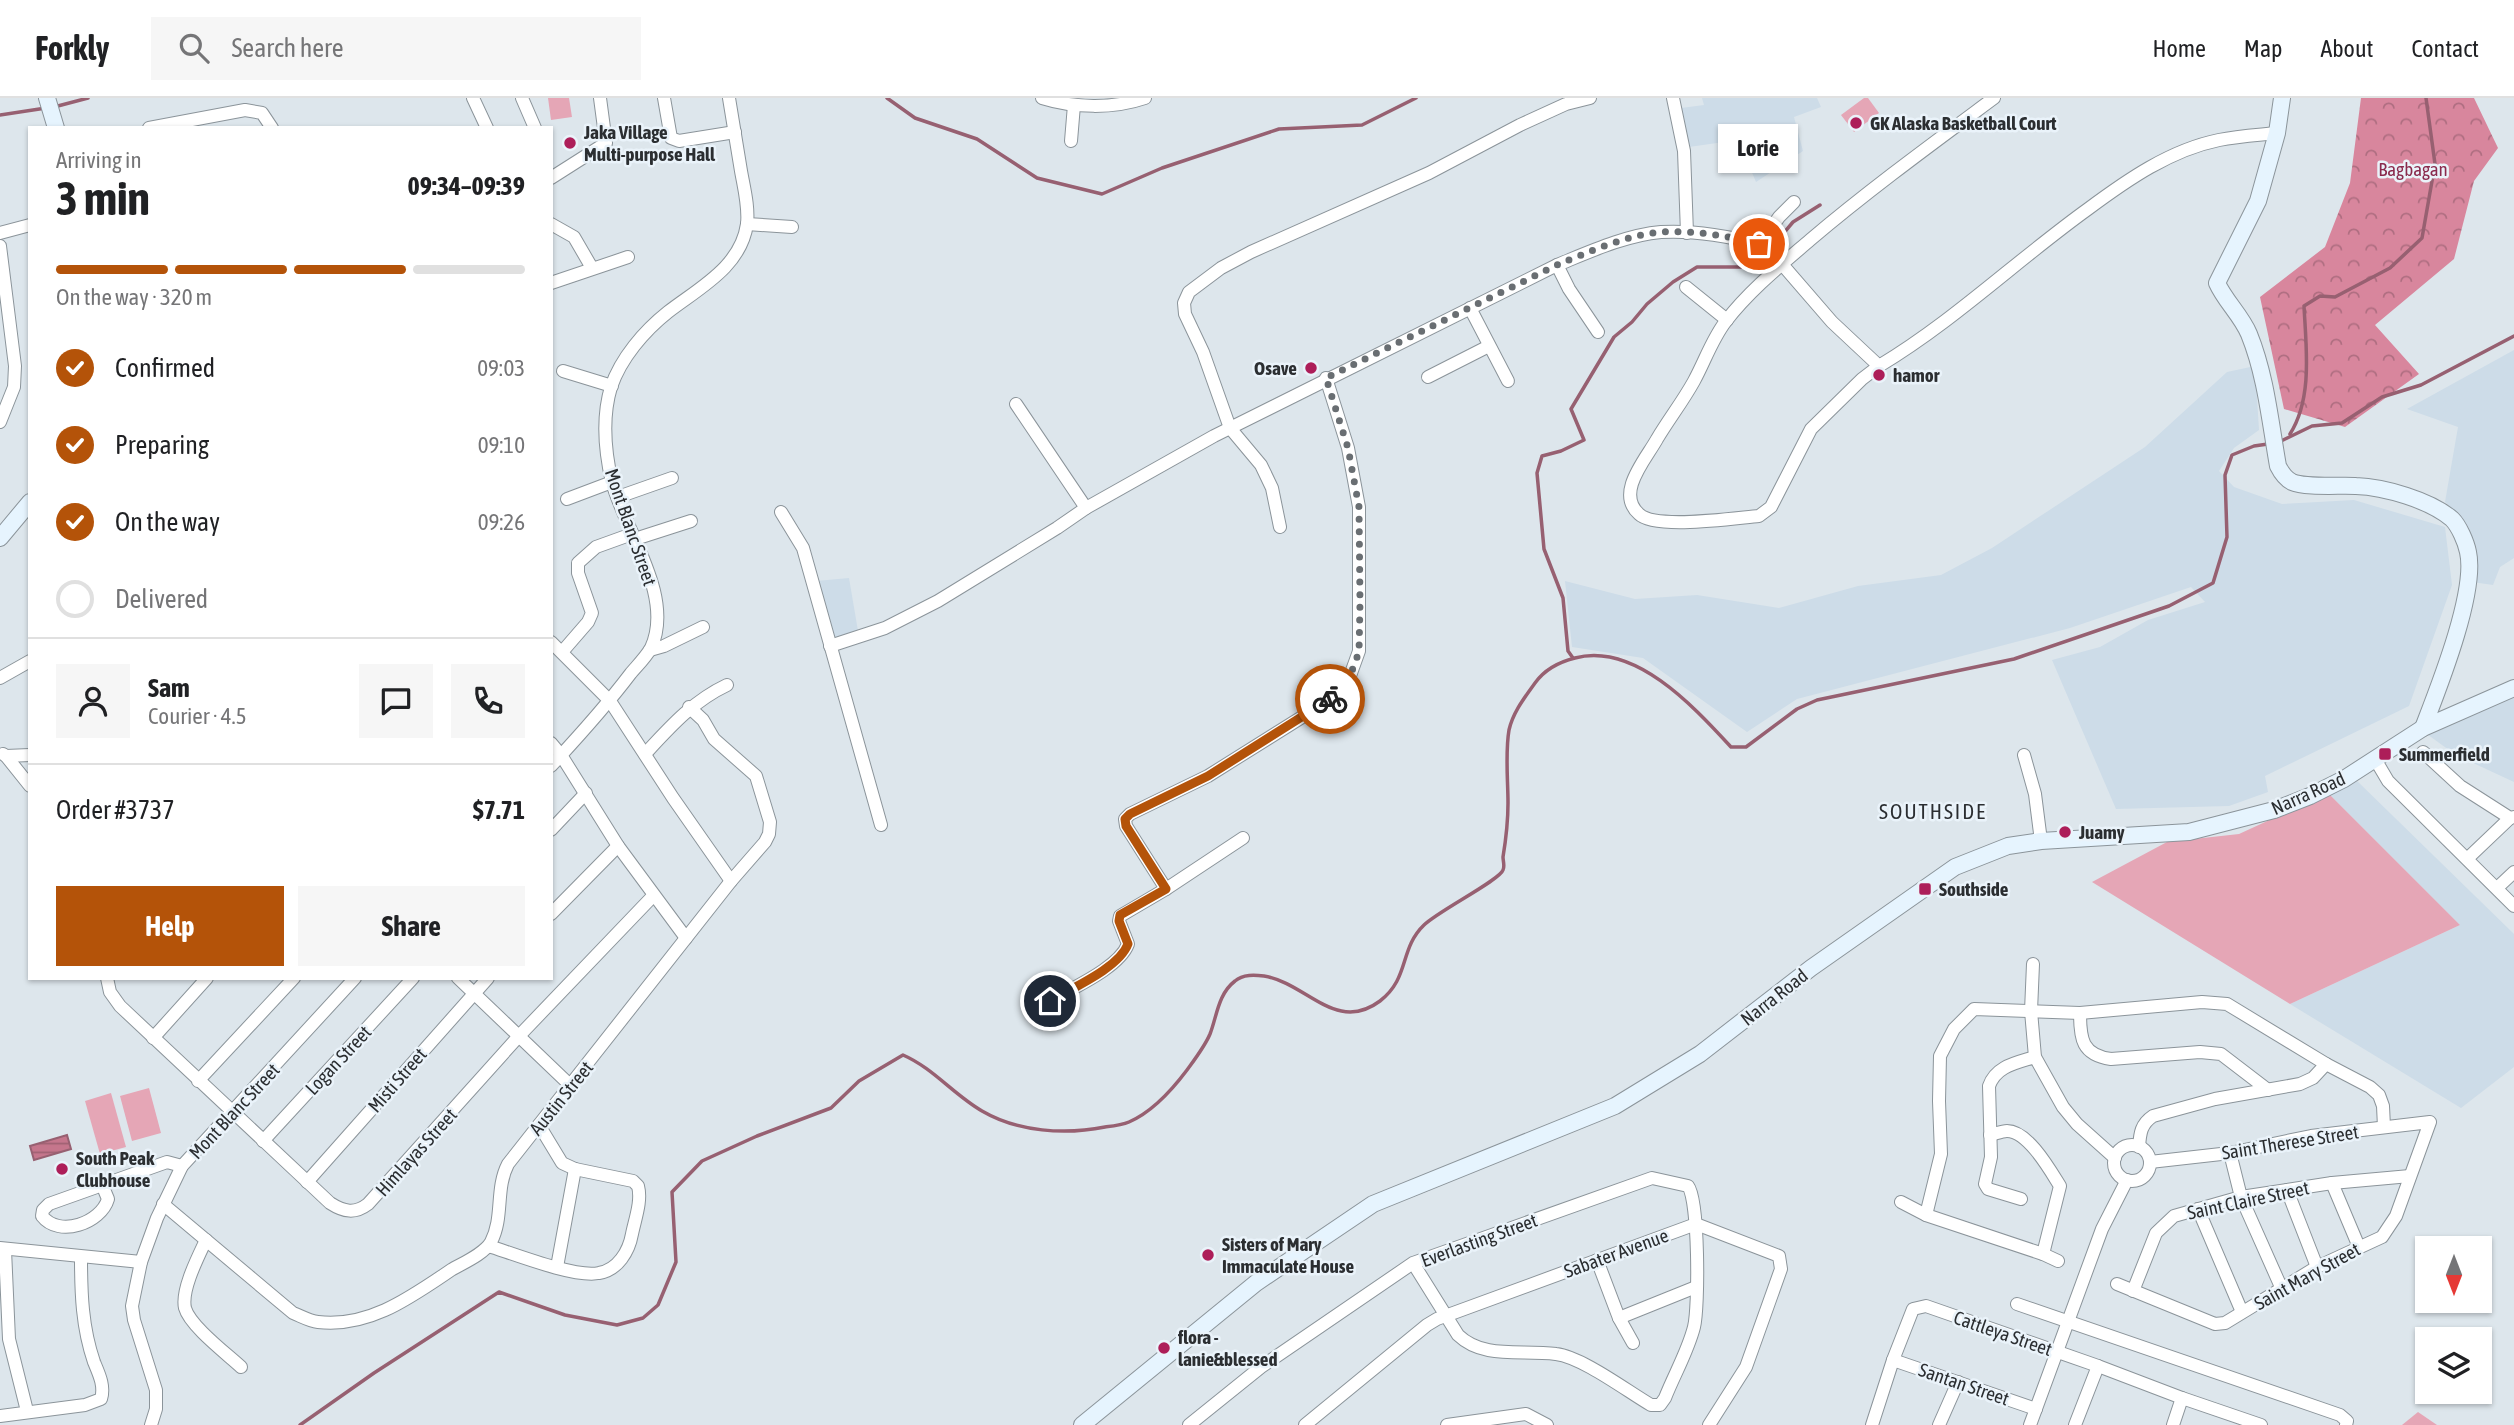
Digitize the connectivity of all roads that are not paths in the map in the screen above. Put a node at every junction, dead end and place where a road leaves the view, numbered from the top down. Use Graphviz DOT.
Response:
graph roads {
  1 [pos="47,98"];
  2 [pos="473,98"];
  3 [pos="522,98"];
  4 [pos="600,98"];
  5 [pos="664,98"];
  6 [pos="729,98"];
  7 [pos="1042,98"];
  8 [pos="1145,98"];
  9 [pos="1590,98"];
  10 [pos="1673,98"];
  11 [pos="1994,98"];
  12 [pos="2282,98"];
  13 [pos="1074,105"];
  14 [pos="55,124"];
  15 [pos="160,126"];
  16 [pos="271,126"];
  17 [pos="486,126"];
  18 [pos="535,126"];
  19 [pos="735,132"];
  20 [pos="2277,133"];
  21 [pos="1071,141"];
  22 [pos="553,173"];
  23 [pos="1794,202"];
  24 [pos="747,224"];
  25 [pos="553,225"];
  26 [pos="28,226"];
  27 [pos="792,227"];
  28 [pos="0,233"];
  29 [pos="1687,233"];
  30 [pos="0,246"];
  31 [pos="1766,248"];
  32 [pos="628,257"];
  33 [pos="1557,265"];
  34 [pos="1781,265"];
  35 [pos="592,268"];
  36 [pos="553,282"];
  37 [pos="1686,287"];
  38 [pos="1470,309"];
  39 [pos="1727,320"];
  40 [pos="1598,332"];
  41 [pos="1489,346"];
  42 [pos="1879,366"];
  43 [pos="563,371"];
  44 [pos="1428,377"];
  45 [pos="1326,378"];
  46 [pos="1508,381"];
  47 [pos="612,386"];
  48 [pos="1016,404"];
  49 [pos="0,422"];
  50 [pos="1230,428"];
  51 [pos="672,478"];
  52 [pos="612,482"];
  53 [pos="618,496"];
  54 [pos="567,499"];
  55 [pos="28,504"];
  56 [pos="1086,508"];
  57 [pos="781,512"];
  58 [pos="691,522"];
  59 [pos="1280,527"];
  60 [pos="634,536"];
  61 [pos="0,538"];
  62 [pos="704,627"];
  63 [pos="553,644"];
  64 [pos="830,646"];
  65 [pos="650,650"];
  66 [pos="562,652"];
  67 [pos="28,662"];
  68 [pos="0,678"];
  69 [pos="727,685"];
  70 [pos="2514,688"];
  71 [pos="610,701"];
  72 [pos="689,707"];
  73 [pos="2423,728"];
  74 [pos="553,745"];
  75 [pos="2423,752"];
  76 [pos="3,754"];
  77 [pos="645,754"];
  78 [pos="28,755"];
  79 [pos="561,755"];
  80 [pos="2024,755"];
  81 [pos="2375,759"];
  82 [pos="553,763"];
  83 [pos="28,784"];
  84 [pos="586,793"];
  85 [pos="2512,818"];
  86 [pos="881,825"];
  87 [pos="553,828"];
  88 [pos="1244,838"];
  89 [pos="2040,841"];
  90 [pos="618,846"];
  91 [pos="2468,858"];
  92 [pos="2514,872"];
  93 [pos="731,881"];
  94 [pos="2497,888"];
  95 [pos="1166,889"];
  96 [pos="653,896"];
  97 [pos="2514,906"];
  98 [pos="553,912"];
  99 [pos="686,938"];
  100 [pos="2033,964"];
  101 [pos="107,980"];
  102 [pos="206,980"];
  103 [pos="292,980"];
  104 [pos="353,980"];
  105 [pos="411,980"];
  106 [pos="460,980"];
  107 [pos="486,980"];
  108 [pos="474,993"];
  109 [pos="1050,1001"];
  110 [pos="2031,1011"];
  111 [pos="2080,1013"];
  112 [pos="518,1037"];
  113 [pos="153,1038"];
  114 [pos="2035,1057"];
  115 [pos="2326,1063"];
  116 [pos="198,1081"];
  117 [pos="571,1086"];
  118 [pos="2269,1090"];
  119 [pos="233,1114"];
  120 [pos="2430,1122"];
  121 [pos="539,1125"];
  122 [pos="2384,1127"];
  123 [pos="1990,1135"];
  124 [pos="263,1142"];
  125 [pos="2139,1147"];
  126 [pos="2230,1153"];
  127 [pos="2115,1158"];
  128 [pos="2150,1161"];
  129 [pos="182,1166"];
  130 [pos="575,1169"];
  131 [pos="2410,1176"];
  132 [pos="2127,1180"];
  133 [pos="307,1182"];
  134 [pos="2332,1183"];
  135 [pos="103,1187"];
  136 [pos="2287,1190"];
  137 [pos="2241,1197"];
  138 [pos="2021,1199"];
  139 [pos="1901,1202"];
  140 [pos="163,1204"];
  141 [pos="2197,1209"];
  142 [pos="1926,1215"];
  143 [pos="1696,1224"];
  144 [pos="206,1241"];
  145 [pos="489,1246"];
  146 [pos="2359,1247"];
  147 [pos="3,1249"];
  148 [pos="2043,1254"];
  149 [pos="81,1257"];
  150 [pos="1597,1260"];
  151 [pos="2059,1261"];
  152 [pos="141,1262"];
  153 [pos="1413,1263"];
  154 [pos="557,1267"];
  155 [pos="2316,1267"];
  156 [pos="2117,1284"];
  157 [pos="1696,1287"];
  158 [pos="2281,1287"];
  159 [pos="2133,1291"];
  160 [pos="2017,1304"];
  161 [pos="2242,1312"];
  162 [pos="1445,1315"];
  163 [pos="1619,1318"];
  164 [pos="2068,1321"];
  165 [pos="5,1339"];
  166 [pos="1633,1343"];
  167 [pos="2056,1351"];
  168 [pos="1893,1360"];
  169 [pos="2098,1366"];
  170 [pos="242,1367"];
  171 [pos="1958,1382"];
  172 [pos="2182,1398"];
  173 [pos="2036,1409"];
  174 [pos="27,1411"];
  175 [pos="0,1416"];
  176 [pos="151,1425"];
  177 [pos="1082,1425"];
  178 [pos="1189,1425"];
  179 [pos="1305,1425"];
  180 [pos="1447,1425"];
  181 [pos="1547,1425"];
  182 [pos="1709,1425"];
  183 [pos="1872,1425"];
  184 [pos="1939,1425"];
  185 [pos="2030,1425"];
  186 [pos="2075,1425"];
  187 [pos="2173,1425"];
  188 [pos="2261,1425"];
  189 [pos="2346,1425"];
  1 -- 14 [label="street"];
  2 -- 17 [label="street"];
  3 -- 18 [label="street"];
  4 -- 22 [label="street"];
  5 -- 19 [label="street"];
  6 -- 19 [label="street, Mont Blanc Street"];
  7 -- 13 [label="street"];
  8 -- 13 [label="street"];
  9 -- 50 [label="street"];
  10 -- 29 [label="street"];
  11 -- 34 [label="street"];
  12 -- 20 [label="street"];
  13 -- 21 [label="street"];
  15 -- 16 [label="street"];
  19 -- 24 [label="street, Mont Blanc Street"];
  20 -- 42 [label="street"];
  20 -- 73 [label="street"];
  23 -- 31 [label="street"];
  24 -- 27 [label="street"];
  24 -- 47 [label="street, Mont Blanc Street"];
  25 -- 35 [label="street"];
  26 -- 28 [label="street"];
  29 -- 31 [label="street"];
  29 -- 33 [label="street"];
  30 -- 49 [label="street"];
  31 -- 34 [label="street"];
  32 -- 35 [label="street"];
  33 -- 38 [label="street"];
  33 -- 40 [label="street"];
  34 -- 39 [label="street"];
  34 -- 42 [label="street"];
  35 -- 36 [label="street"];
  37 -- 39 [label="street"];
  38 -- 41 [label="street"];
  38 -- 45 [label="street"];
  39 -- 42 [label="street"];
  41 -- 44 [label="street"];
  41 -- 46 [label="street"];
  43 -- 47 [label="street"];
  45 -- 50 [label="street"];
  45 -- 95 [label="street"];
  47 -- 52 [label="street, Mont Blanc Street"];
  48 -- 56 [label="street"];
  50 -- 56 [label="street"];
  50 -- 59 [label="street"];
  51 -- 53 [label="street"];
  52 -- 53 [label="street, Mont Blanc Street"];
  52 -- 54 [label="street"];
  53 -- 60 [label="street, Mont Blanc Street"];
  55 -- 61 [label="street"];
  56 -- 64 [label="street"];
  57 -- 64 [label="street"];
  58 -- 60 [label="street"];
  60 -- 65 [label="street, Mont Blanc Street"];
  60 -- 66 [label="street"];
  62 -- 65 [label="street"];
  63 -- 66 [label="street"];
  64 -- 86 [label="street"];
  65 -- 71 [label="street, Mont Blanc Street"];
  66 -- 71 [label="street"];
  67 -- 68 [label="street"];
  69 -- 72 [label="street"];
  70 -- 73 [label="street, Narra Road"];
  71 -- 77 [label="street"];
  71 -- 79 [label="street, Mont Blanc Street"];
  72 -- 77 [label="street"];
  72 -- 93 [label="street, Austin Street"];
  73 -- 81 [label="street, Narra Road"];
  74 -- 79 [label="street"];
  75 -- 85 [label="street"];
  76 -- 78 [label="street"];
  76 -- 83 [label="street"];
  77 -- 93 [label="street"];
  79 -- 82 [label="street, Mont Blanc Street"];
  79 -- 84 [label="street"];
  80 -- 89 [label="street"];
  81 -- 89 [label="street, Narra Road"];
  81 -- 91 [label="street"];
  84 -- 87 [label="street"];
  84 -- 90 [label="street"];
  85 -- 91 [label="street"];
  88 -- 95 [label="street"];
  89 -- 177 [label="street, Narra Road"];
  90 -- 96 [label="street"];
  90 -- 98 [label="street"];
  91 -- 94 [label="street"];
  92 -- 94 [label="street"];
  93 -- 99 [label="street, Austin Street"];
  94 -- 97 [label="street"];
  95 -- 109 [label="street"];
  96 -- 99 [label="street"];
  96 -- 112 [label="street, Himlayas Street"];
  99 -- 117 [label="street, Austin Street"];
  100 -- 110 [label="street"];
  101 -- 113 [label="street, Himlayas Street"];
  102 -- 113 [label="street"];
  103 -- 116 [label="street"];
  104 -- 119 [label="street, Mont Blanc Street"];
  105 -- 124 [label="street, Logan Street"];
  106 -- 108 [label="street"];
  107 -- 108 [label="street, Misti Street"];
  108 -- 112 [label="street"];
  108 -- 133 [label="street, Misti Street"];
  110 -- 111 [label="street"];
  110 -- 114 [label="street"];
  110 -- 142 [label="street"];
  111 -- 115 [label="street"];
  111 -- 118 [label="street"];
  112 -- 117 [label="street"];
  112 -- 133 [label="street, Himlayas Street"];
  113 -- 116 [label="street, Himlayas Street"];
  114 -- 123 [label="street"];
  114 -- 127 [label="street"];
  115 -- 118 [label="street"];
  115 -- 122 [label="street"];
  116 -- 119 [label="street, Himlayas Street"];
  117 -- 121 [label="street, Austin Street"];
  118 -- 125 [label="street"];
  119 -- 124 [label="street, Himlayas Street"];
  119 -- 129 [label="street, Mont Blanc Street"];
  120 -- 122 [label="street, Saint Therese Street"];
  120 -- 131 [label="street, Saint Mary Street"];
  121 -- 130 [label="street"];
  121 -- 145 [label="street, Austin Street"];
  122 -- 126 [label="street, Saint Therese Street"];
  123 -- 138 [label="street"];
  123 -- 148 [label="street"];
  124 -- 133 [label="street, Himlayas Street"];
  125 -- 127 [label="street"];
  125 -- 128 [label="street"];
  126 -- 128 [label="street, Saint Therese Street"];
  126 -- 137 [label="street"];
  127 -- 132 [label="street"];
  128 -- 132 [label="street"];
  129 -- 135 [label="street"];
  129 -- 140 [label="street, Mont Blanc Street"];
  130 -- 154 [label="street"];
  130 -- 154 [label="street"];
  131 -- 134 [label="street, Saint Claire Street"];
  131 -- 146 [label="street, Saint Mary Street"];
  132 -- 164 [label="street"];
  134 -- 136 [label="street, Saint Claire Street"];
  134 -- 146 [label="street"];
  135 -- 135 [label="street"];
  136 -- 137 [label="street, Saint Claire Street"];
  136 -- 155 [label="street"];
  137 -- 141 [label="street, Saint Claire Street"];
  137 -- 158 [label="street"];
  139 -- 142 [label="street"];
  140 -- 144 [label="street"];
  140 -- 152 [label="street, Mont Blanc Street"];
  141 -- 159 [label="street, Saint Claire Street"];
  141 -- 161 [label="street"];
  142 -- 148 [label="street"];
  143 -- 150 [label="street, Sabater Avenue"];
  143 -- 153 [label="street, Everlasting Street"];
  143 -- 157 [label="street"];
  143 -- 182 [label="street"];
  144 -- 145 [label="street"];
  144 -- 170 [label="street"];
  145 -- 154 [label="street"];
  146 -- 155 [label="street, Saint Mary Street"];
  147 -- 149 [label="street"];
  147 -- 165 [label="street"];
  148 -- 151 [label="street"];
  149 -- 152 [label="street"];
  149 -- 174 [label="street"];
  150 -- 162 [label="street, Sabater Avenue"];
  150 -- 163 [label="street"];
  152 -- 176 [label="street, Mont Blanc Street"];
  153 -- 162 [label="street"];
  153 -- 178 [label="street, Everlasting Street"];
  155 -- 158 [label="street, Saint Mary Street"];
  156 -- 159 [label="street, Saint Mary Street"];
  157 -- 162 [label="street"];
  157 -- 163 [label="street"];
  158 -- 161 [label="street, Saint Mary Street"];
  159 -- 161 [label="street, Saint Mary Street"];
  160 -- 164 [label="street"];
  162 -- 179 [label="street, Sabater Avenue"];
  163 -- 166 [label="street"];
  164 -- 167 [label="street"];
  164 -- 189 [label="street"];
  165 -- 174 [label="street"];
  167 -- 168 [label="street, Cattleya Street"];
  167 -- 169 [label="street, Cattleya Street"];
  167 -- 173 [label="street"];
  168 -- 171 [label="street, Santan Street"];
  168 -- 183 [label="street, Cattleya Street"];
  169 -- 172 [label="street, Cattleya Street"];
  169 -- 186 [label="street"];
  171 -- 173 [label="street, Santan Street"];
  171 -- 184 [label="street"];
  172 -- 187 [label="street"];
  172 -- 188 [label="street, Cattleya Street"];
  173 -- 185 [label="street"];
  174 -- 175 [label="street"];
  180 -- 181 [label="street"];
}
